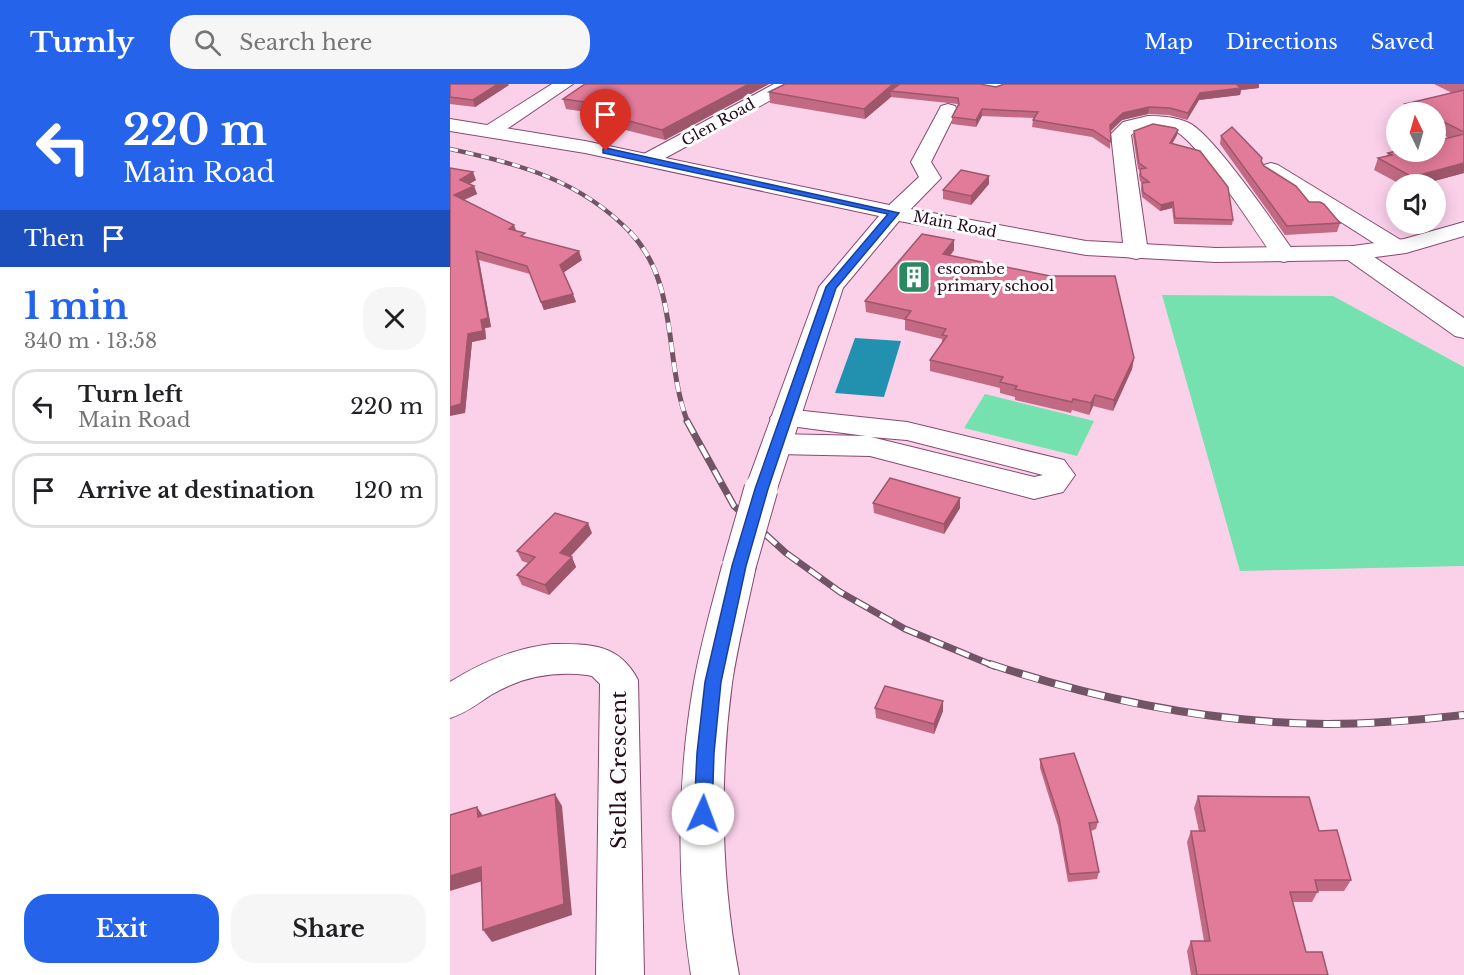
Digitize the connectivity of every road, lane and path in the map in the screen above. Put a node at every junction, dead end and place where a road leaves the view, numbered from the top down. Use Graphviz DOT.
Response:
graph roads {
  1 [pos="564,84"];
  2 [pos="787,84"];
  3 [pos="948,110"];
  4 [pos="450,124"];
  5 [pos="491,131"];
  6 [pos="649,159"];
  7 [pos="1271,169"];
  8 [pos="894,213"];
  9 [pos="1464,229"];
  10 [pos="1396,248"];
  11 [pos="1136,252"];
  12 [pos="1353,254"];
  13 [pos="1284,255"];
  14 [pos="1464,330"];
  15 [pos="781,431"];
  16 [pos="926,447"];
  17 [pos="450,702"];
  18 [pos="620,975"];
  19 [pos="715,975"];
  1 -- 5 [label="main road"];
  2 -- 6 [label="main road, Glen Road"];
  3 -- 8 [label="main road"];
  4 -- 5 [label="main road, Main Road"];
  5 -- 6 [label="main road, Main Road"];
  6 -- 8 [label="main road, Main Road"];
  7 -- 10 [label="main road"];
  8 -- 11 [label="main road, Main Road"];
  8 -- 15 [label="main road"];
  9 -- 10 [label="main road, Main Road"];
  10 -- 12 [label="main road, Main Road"];
  11 -- 13 [label="main road, Main Road"];
  11 -- 13 [label="main road"];
  12 -- 13 [label="main road, Main Road"];
  12 -- 14 [label="main road"];
  15 -- 16 [label="main road"];
  15 -- 19 [label="main road, bridge"];
  17 -- 18 [label="main road, Stella Crescent"];
}
